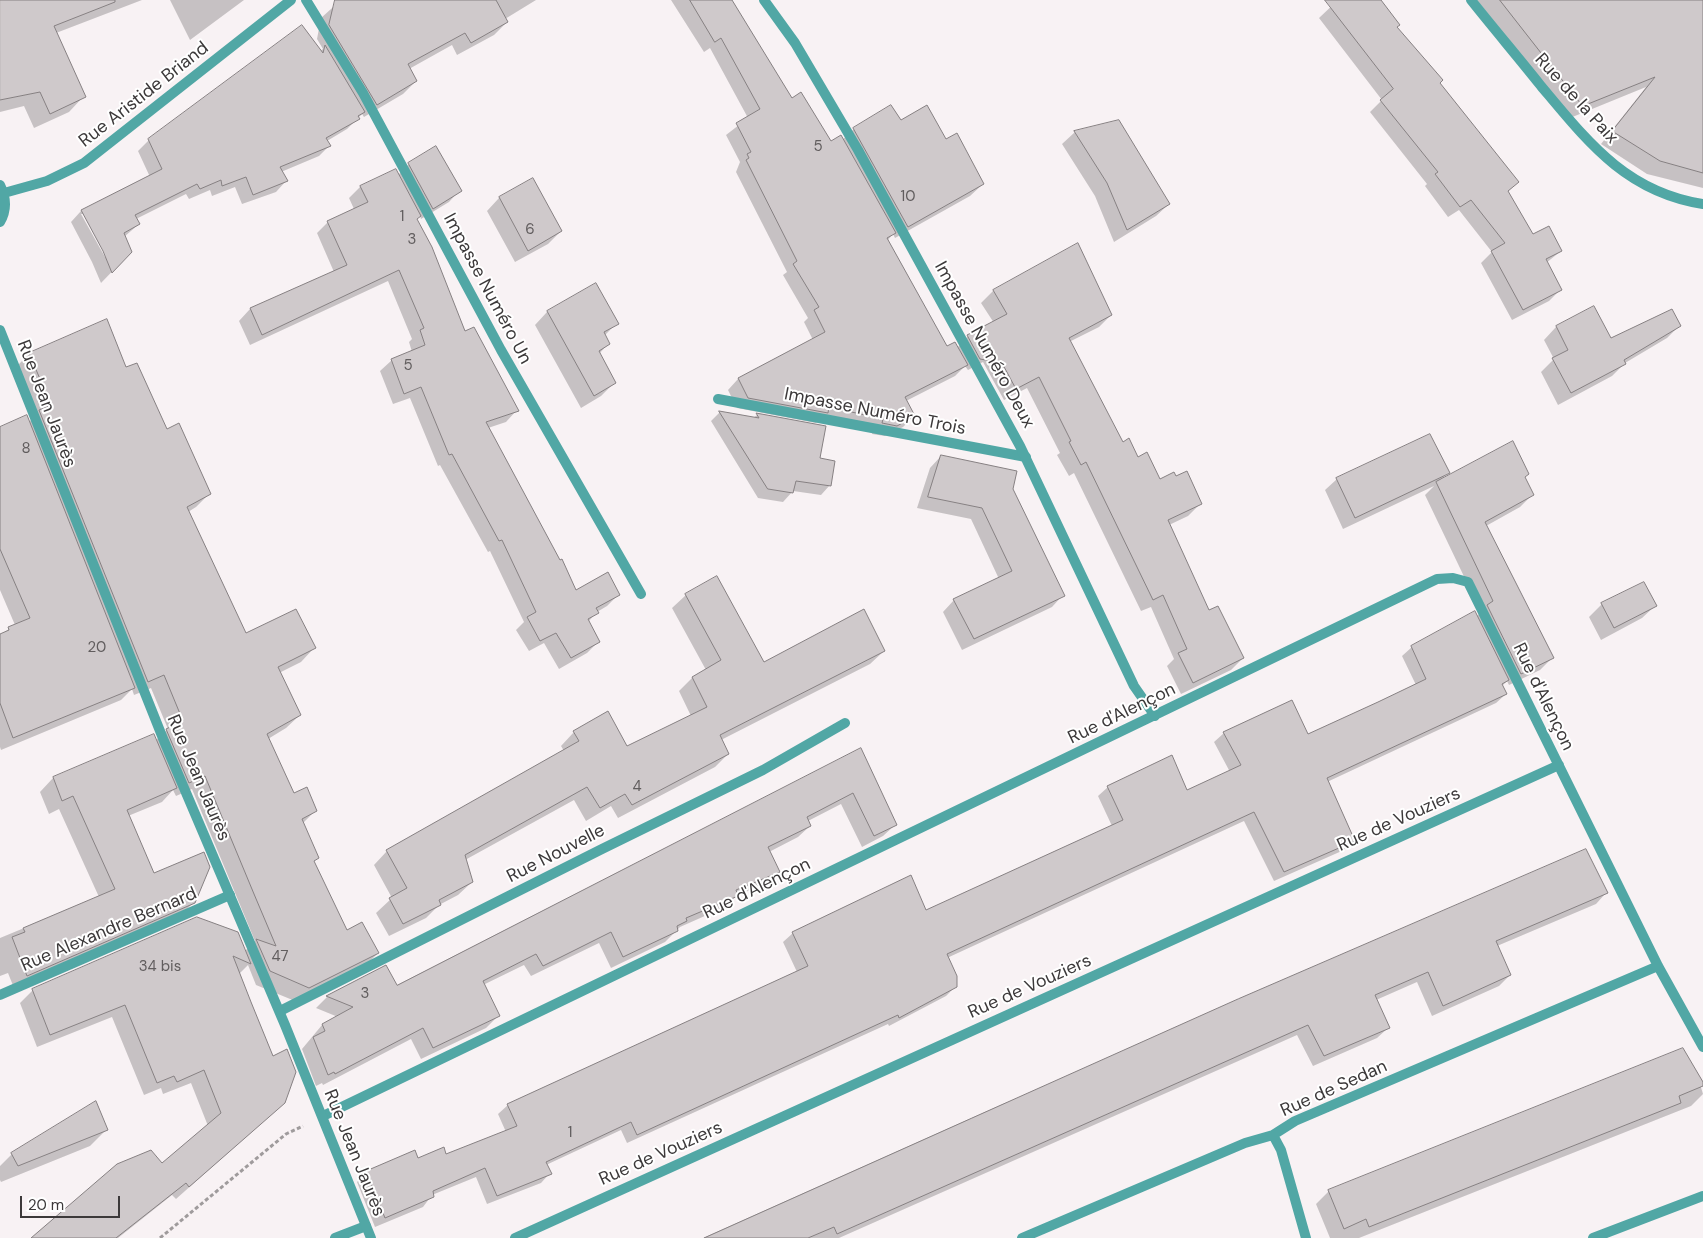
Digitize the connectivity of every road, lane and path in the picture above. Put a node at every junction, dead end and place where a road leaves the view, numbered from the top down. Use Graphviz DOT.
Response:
graph roads {
  1 [pos="291,0"];
  2 [pos="306,0"];
  3 [pos="764,0"];
  4 [pos="1470,0"];
  5 [pos="2,188"];
  6 [pos="1703,204"];
  7 [pos="0,222"];
  8 [pos="0,330"];
  9 [pos="718,399"];
  10 [pos="1026,457"];
  11 [pos="641,594"];
  12 [pos="1155,716"];
  13 [pos="845,723"];
  14 [pos="1558,765"];
  15 [pos="230,895"];
  16 [pos="1658,966"];
  17 [pos="0,995"];
  18 [pos="280,1011"];
  19 [pos="1703,1047"];
  20 [pos="323,1116"];
  21 [pos="1274,1135"];
  22 [pos="1703,1196"];
  23 [pos="366,1226"];
  24 [pos="160,1238"];
  25 [pos="335,1238"];
  26 [pos="371,1238"];
  27 [pos="515,1238"];
  28 [pos="1022,1238"];
  29 [pos="1306,1238"];
  30 [pos="1593,1238"];
  1 -- 5 [label="street, Rue Aristide Briand"];
  2 -- 11 [label="street, Impasse Numéro Un"];
  3 -- 10 [label="street, Impasse Numéro Deux"];
  4 -- 6 [label="street, Rue de la Paix"];
  5 -- 7 [label="street"];
  8 -- 15 [label="street, Rue Jean Jaurès"];
  9 -- 10 [label="street, Impasse Numéro Trois"];
  10 -- 12 [label="street, Impasse Numéro Deux"];
  12 -- 14 [label="street, Rue d'Alençon"];
  12 -- 20 [label="street, Rue d'Alençon"];
  13 -- 18 [label="street, Rue Nouvelle"];
  14 -- 16 [label="street, Rue d'Alençon"];
  14 -- 27 [label="street, Rue de Vouziers"];
  15 -- 17 [label="street, Rue Alexandre Bernard"];
  15 -- 18 [label="street, Rue Jean Jaurès"];
  16 -- 19 [label="street, Rue d'Alençon"];
  16 -- 21 [label="street, Rue de Sedan"];
  18 -- 20 [label="street, Rue Jean Jaurès"];
  20 -- 23 [label="street, Rue Jean Jaurès"];
  20 -- 24 [label="path"];
  21 -- 28 [label="street, Rue de Sedan"];
  21 -- 29 [label="street"];
  22 -- 30 [label="street"];
  23 -- 25 [label="street"];
  23 -- 26 [label="street, Rue Jean Jaurès"];
}
